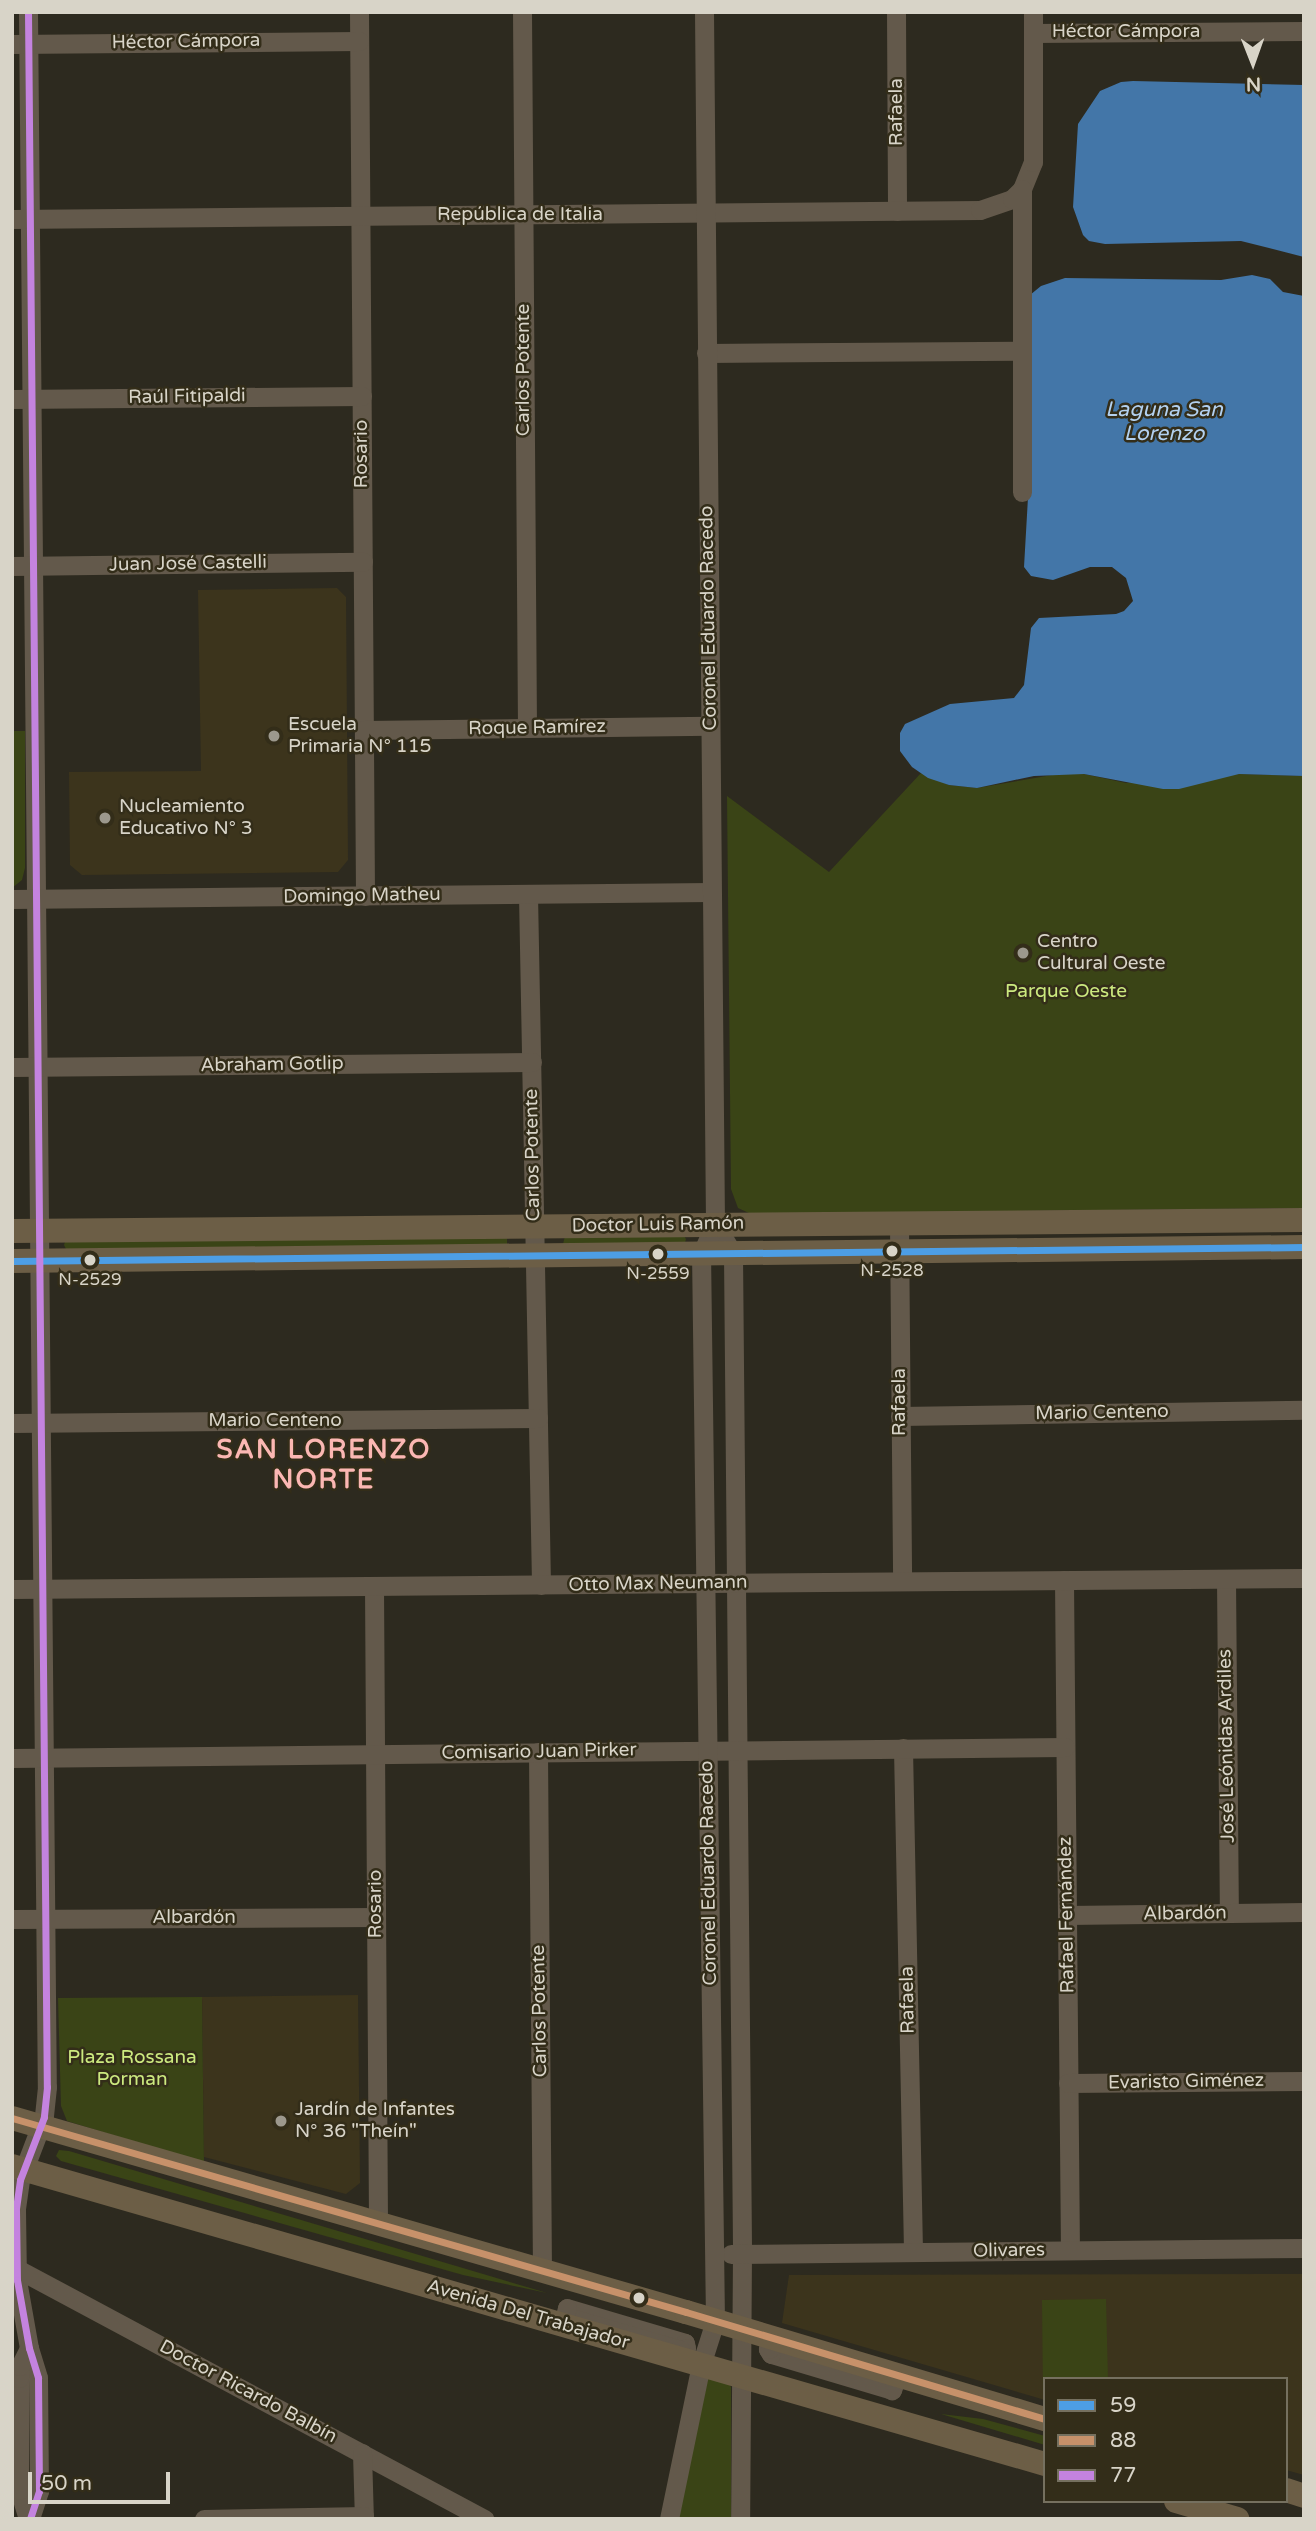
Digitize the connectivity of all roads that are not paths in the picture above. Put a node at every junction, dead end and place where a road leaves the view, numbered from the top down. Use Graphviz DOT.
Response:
graph roads {
  1 [pos="28,12"];
  2 [pos="359,12"];
  3 [pos="522,12"];
  4 [pos="704,12"];
  5 [pos="897,12"];
  6 [pos="1033,12"];
  7 [pos="1304,31"];
  8 [pos="1033,33"];
  9 [pos="359,40"];
  10 [pos="20,44"];
  11 [pos="1022,189"];
  12 [pos="897,211"];
  13 [pos="705,214"];
  14 [pos="523,215"];
  15 [pos="360,217"];
  16 [pos="20,219"];
  17 [pos="1022,351"];
  18 [pos="706,353"];
  19 [pos="362,396"];
  20 [pos="21,399"];
  21 [pos="1022,492"];
  22 [pos="363,562"];
  23 [pos="22,566"];
  24 [pos="710,726"];
  25 [pos="527,728"];
  26 [pos="364,730"];
  27 [pos="712,892"];
  28 [pos="528,894"];
  29 [pos="365,896"];
  30 [pos="12,899"];
  31 [pos="35,899"];
  32 [pos="532,1062"];
  33 [pos="37,1067"];
  34 [pos="12,1068"];
  35 [pos="1304,1220"];
  36 [pos="899,1223"];
  37 [pos="715,1224"];
  38 [pos="534,1226"];
  39 [pos="12,1231"];
  40 [pos="38,1231"];
  41 [pos="1304,1247"];
  42 [pos="899,1252"];
  43 [pos="733,1254"];
  44 [pos="701,1255"];
  45 [pos="535,1256"];
  46 [pos="12,1261"];
  47 [pos="39,1261"];
  48 [pos="1304,1410"];
  49 [pos="900,1416"];
  50 [pos="538,1418"];
  51 [pos="12,1423"];
  52 [pos="40,1423"];
  53 [pos="1226,1578"];
  54 [pos="1304,1578"];
  55 [pos="1064,1580"];
  56 [pos="902,1581"];
  57 [pos="705,1583"];
  58 [pos="736,1583"];
  59 [pos="541,1585"];
  60 [pos="374,1586"];
  61 [pos="12,1589"];
  62 [pos="42,1589"];
  63 [pos="1065,1746"];
  64 [pos="903,1748"];
  65 [pos="708,1750"];
  66 [pos="737,1750"];
  67 [pos="538,1752"];
  68 [pos="375,1754"];
  69 [pos="12,1758"];
  70 [pos="44,1758"];
  71 [pos="1304,1912"];
  72 [pos="1229,1913"];
  73 [pos="1067,1915"];
  74 [pos="376,1917"];
  75 [pos="12,1919"];
  76 [pos="45,1919"];
  77 [pos="1304,2081"];
  78 [pos="1068,2083"];
  79 [pos="12,2118"];
  80 [pos="42,2126"];
  81 [pos="18,2167"];
  82 [pos="378,2223"];
  83 [pos="1304,2248"];
  84 [pos="1070,2250"];
  85 [pos="913,2252"];
  86 [pos="742,2253"];
  87 [pos="715,2254"];
  88 [pos="14,2267"];
  89 [pos="542,2270"];
  90 [pos="715,2321"];
  91 [pos="743,2329"];
  92 [pos="685,2343"];
  93 [pos="773,2346"];
  94 [pos="20,2348"];
  95 [pos="701,2365"];
  96 [pos="742,2376"];
  97 [pos="1043,2418"];
  98 [pos="362,2453"];
  99 [pos="1043,2462"];
  100 [pos="1183,2503"];
  101 [pos="364,2518"];
  102 [pos="29,2519"];
  103 [pos="204,2519"];
  104 [pos="484,2519"];
  105 [pos="669,2519"];
  106 [pos="740,2519"];
  107 [pos="1237,2519"];
  1 -- 10 [label="street"];
  2 -- 9 [label="street, Rosario"];
  3 -- 14 [label="street, Carlos Potente"];
  4 -- 13 [label="street, Coronel Eduardo Racedo"];
  5 -- 12 [label="street, Rafaela"];
  6 -- 8 [label="street"];
  7 -- 8 [label="street, Héctor Cámpora"];
  8 -- 11 [label="street"];
  9 -- 10 [label="street, Héctor Cámpora"];
  9 -- 15 [label="street, Rosario"];
  10 -- 16 [label="street"];
  11 -- 12 [label="street, República de Italia"];
  11 -- 17 [label="street"];
  12 -- 13 [label="street, República de Italia"];
  13 -- 14 [label="street, República de Italia"];
  13 -- 18 [label="street, Coronel Eduardo Racedo"];
  14 -- 15 [label="street, República de Italia"];
  14 -- 25 [label="street, Carlos Potente"];
  15 -- 16 [label="street, República de Italia"];
  15 -- 19 [label="street, Rosario"];
  16 -- 20 [label="street"];
  17 -- 18 [label="street"];
  17 -- 21 [label="street"];
  18 -- 24 [label="street, Coronel Eduardo Racedo"];
  19 -- 20 [label="street, Raúl Fitipaldi"];
  19 -- 22 [label="street, Rosario"];
  20 -- 23 [label="street"];
  22 -- 23 [label="street, Juan José Castelli"];
  22 -- 26 [label="street, Rosario"];
  23 -- 31 [label="street"];
  24 -- 25 [label="street, Roque Ramírez"];
  24 -- 27 [label="street, Coronel Eduardo Racedo"];
  25 -- 26 [label="street, Roque Ramírez"];
  26 -- 29 [label="street, Rosario"];
  27 -- 28 [label="street, Domingo Matheu"];
  27 -- 37 [label="street, Coronel Eduardo Racedo"];
  28 -- 29 [label="street, Domingo Matheu"];
  28 -- 32 [label="street, Carlos Potente"];
  29 -- 31 [label="street, Domingo Matheu"];
  30 -- 31 [label="street, Domingo Matheu"];
  31 -- 33 [label="street"];
  32 -- 33 [label="street, Abraham Gotlip"];
  32 -- 38 [label="street, Carlos Potente"];
  33 -- 34 [label="street, Abraham Gotlip"];
  33 -- 40 [label="street"];
  35 -- 36 [label="main road, Doctor Luis Ramón"];
  36 -- 37 [label="main road, Doctor Luis Ramón"];
  36 -- 42 [label="street, Rafaela"];
  37 -- 38 [label="main road, Doctor Luis Ramón"];
  37 -- 43 [label="street"];
  37 -- 44 [label="street, Coronel Eduardo Racedo"];
  38 -- 40 [label="main road, Doctor Luis Ramón"];
  38 -- 45 [label="street, Carlos Potente"];
  39 -- 40 [label="main road, Doctor Luis Ramón"];
  40 -- 47 [label="street"];
  41 -- 42 [label="main road, Doctor Luis Ramón"];
  42 -- 43 [label="main road, Doctor Luis Ramón"];
  42 -- 49 [label="street, Rafaela"];
  43 -- 44 [label="main road, Doctor Luis Ramón"];
  43 -- 58 [label="street, Coronel Eduardo Racedo"];
  44 -- 45 [label="main road, Doctor Luis Ramón"];
  44 -- 57 [label="street, Coronel Eduardo Racedo"];
  45 -- 47 [label="main road, Doctor Luis Ramón"];
  45 -- 50 [label="street, Carlos Potente"];
  46 -- 47 [label="main road, Doctor Luis Ramón"];
  47 -- 52 [label="street"];
  48 -- 49 [label="street, Mario Centeno"];
  49 -- 56 [label="street, Rafaela"];
  50 -- 52 [label="street, Mario Centeno"];
  50 -- 59 [label="street, Carlos Potente"];
  51 -- 52 [label="street, Mario Centeno"];
  52 -- 62 [label="street"];
  53 -- 54 [label="street, Otto Max Neumann"];
  53 -- 55 [label="street, Otto Max Neumann"];
  53 -- 72 [label="street, José Leónidas Ardiles"];
  55 -- 56 [label="street, Otto Max Neumann"];
  55 -- 63 [label="street, Rafael Fernández"];
  56 -- 58 [label="street, Otto Max Neumann"];
  57 -- 58 [label="street, Otto Max Neumann"];
  57 -- 59 [label="street, Otto Max Neumann"];
  57 -- 65 [label="street, Coronel Eduardo Racedo"];
  58 -- 66 [label="street, Coronel Eduardo Racedo"];
  59 -- 60 [label="street, Otto Max Neumann"];
  60 -- 62 [label="street, Otto Max Neumann"];
  60 -- 68 [label="street, Rosario"];
  61 -- 62 [label="street, Otto Max Neumann"];
  62 -- 70 [label="street"];
  63 -- 64 [label="street, Comisario Juan Pirker"];
  63 -- 73 [label="street, Rafael Fernández"];
  64 -- 66 [label="street, Comisario Juan Pirker"];
  64 -- 85 [label="street, Rafaela"];
  65 -- 66 [label="street, Comisario Juan Pirker"];
  65 -- 67 [label="street, Comisario Juan Pirker"];
  65 -- 87 [label="street, Coronel Eduardo Racedo"];
  66 -- 86 [label="street, Coronel Eduardo Racedo"];
  67 -- 68 [label="street, Comisario Juan Pirker"];
  67 -- 89 [label="street, Carlos Potente"];
  68 -- 70 [label="street, Comisario Juan Pirker"];
  68 -- 74 [label="street, Rosario"];
  69 -- 70 [label="street, Comisario Juan Pirker"];
  70 -- 76 [label="street"];
  71 -- 72 [label="street, Albardón"];
  72 -- 73 [label="street, Albardón"];
  73 -- 78 [label="street, Rafael Fernández"];
  74 -- 76 [label="street, Albardón"];
  74 -- 82 [label="street, Rosario"];
  75 -- 76 [label="street, Albardón"];
  76 -- 80 [label="street"];
  77 -- 78 [label="street, Evaristo Giménez"];
  78 -- 84 [label="street, Rafael Fernández"];
  79 -- 80 [label="main road"];
  80 -- 81 [label="street"];
  80 -- 82 [label="main road"];
  81 -- 88 [label="street"];
  81 -- 95 [label="main road, Avenida Del Trabajador"];
  82 -- 89 [label="main road"];
  83 -- 84 [label="street, Olivares"];
  84 -- 85 [label="street, Olivares"];
  85 -- 86 [label="street, Olivares"];
  86 -- 87 [label="street, Olivares"];
  86 -- 91 [label="street, Coronel Eduardo Racedo"];
  87 -- 90 [label="street, Coronel Eduardo Racedo"];
  88 -- 94 [label="street"];
  88 -- 98 [label="street, Doctor Ricardo Balbín"];
  89 -- 90 [label="main road"];
  90 -- 91 [label="main road"];
  90 -- 95 [label="street, Coronel Eduardo Racedo"];
  91 -- 96 [label="street, Coronel Eduardo Racedo"];
  91 -- 97 [label="main road"];
  92 -- 92 [label="street"];
  93 -- 93 [label="street"];
  94 -- 102 [label="street"];
  95 -- 96 [label="main road, Avenida Del Trabajador"];
  95 -- 105 [label="street, Coronel Eduardo Racedo"];
  96 -- 99 [label="main road, Avenida Del Trabajador"];
  96 -- 106 [label="street, Coronel Eduardo Racedo"];
  98 -- 101 [label="street"];
  98 -- 104 [label="street, Doctor Ricardo Balbín"];
  100 -- 107 [label="main road"];
  101 -- 103 [label="street"];
}
